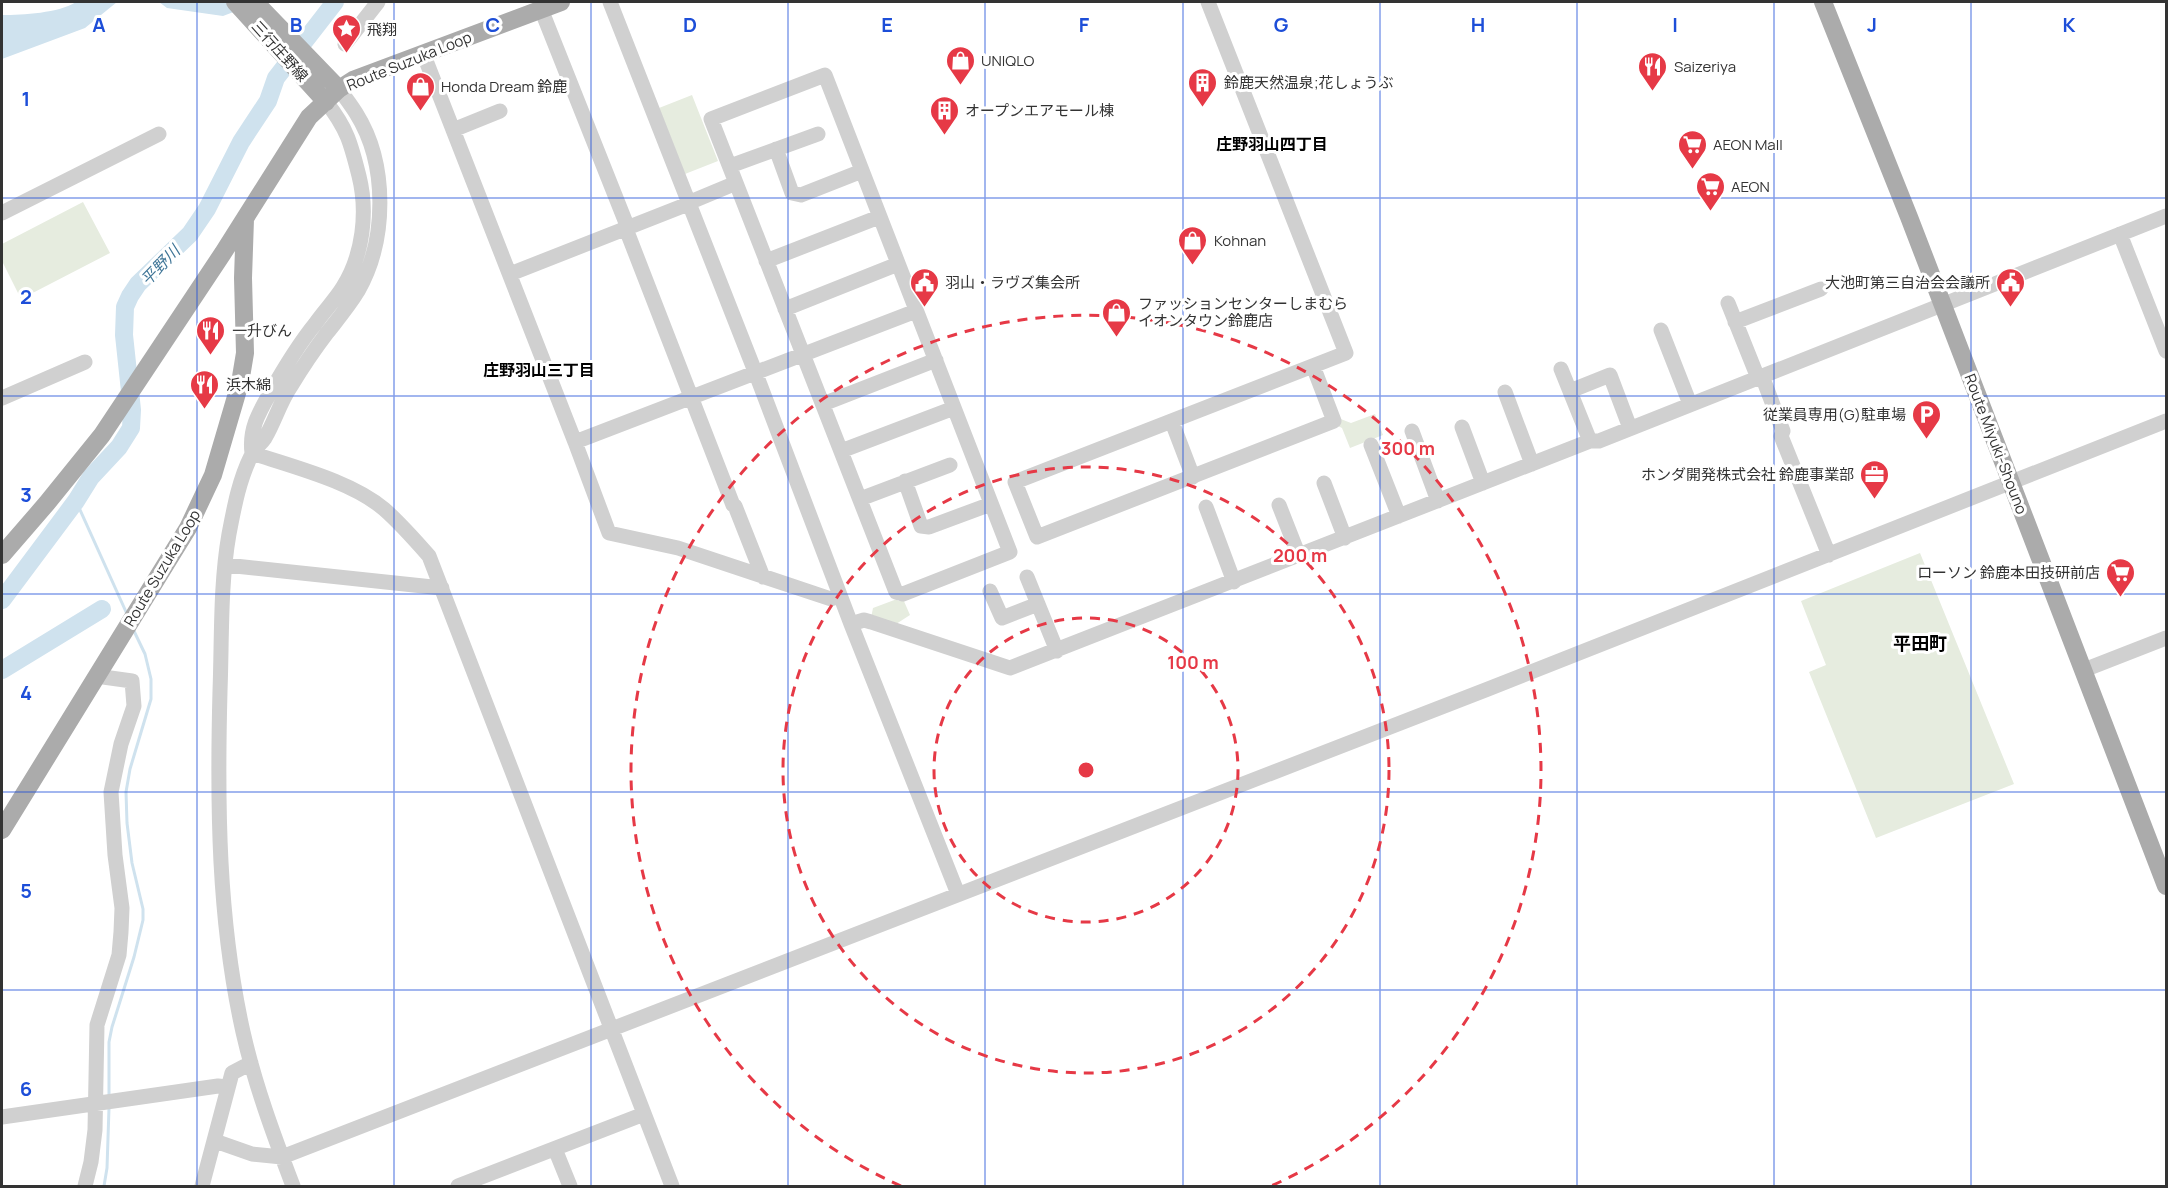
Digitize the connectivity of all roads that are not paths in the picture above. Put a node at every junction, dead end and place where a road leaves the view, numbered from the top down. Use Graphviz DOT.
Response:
graph roads {
  1 [pos="235,2"];
  2 [pos="255,2"];
  3 [pos="378,2"];
  4 [pos="561,2"];
  5 [pos="610,2"];
  6 [pos="1208,2"];
  7 [pos="1823,2"];
  8 [pos="541,9"];
  9 [pos="345,44"];
  10 [pos="423,54"];
  11 [pos="317,79"];
  12 [pos="339,89"];
  13 [pos="326,102"];
  14 [pos="500,111"];
  15 [pos="453,130"];
  16 [pos="159,134"];
  17 [pos="818,134"];
  18 [pos="776,149"];
  19 [pos="730,166"];
  20 [pos="862,171"];
  21 [pos="736,183"];
  22 [pos="688,204"];
  23 [pos="2,213"];
  24 [pos="2166,216"];
  25 [pos="245,217"];
  26 [pos="879,217"];
  27 [pos="627,229"];
  28 [pos="2120,234"];
  29 [pos="223,253"];
  30 [pos="766,261"];
  31 [pos="898,264"];
  32 [pos="510,273"];
  33 [pos="243,278"];
  34 [pos="1821,289"];
  35 [pos="1728,303"];
  36 [pos="1942,304"];
  37 [pos="785,309"];
  38 [pos="916,311"];
  39 [pos="1736,322"];
  40 [pos="1661,330"];
  41 [pos="2166,351"];
  42 [pos="803,356"];
  43 [pos="936,360"];
  44 [pos="85,362"];
  45 [pos="1313,366"];
  46 [pos="1561,369"];
  47 [pos="756,374"];
  48 [pos="1760,377"];
  49 [pos="1570,390"];
  50 [pos="1505,392"];
  51 [pos="2,398"];
  52 [pos="691,398"];
  53 [pos="823,404"];
  54 [pos="1690,404"];
  55 [pos="954,408"];
  56 [pos="2166,421"];
  57 [pos="1172,422"];
  58 [pos="1462,427"];
  59 [pos="1630,428"];
  60 [pos="1412,431"];
  61 [pos="1590,441"];
  62 [pos="575,442"];
  63 [pos="1371,445"];
  64 [pos="841,451"];
  65 [pos="252,453"];
  66 [pos="1532,464"];
  67 [pos="950,465"];
  68 [pos="1193,477"];
  69 [pos="905,481"];
  70 [pos="2010,482"];
  71 [pos="1324,483"];
  72 [pos="1483,483"];
  73 [pos="860,499"];
  74 [pos="1438,501"];
  75 [pos="992,504"];
  76 [pos="1279,505"];
  77 [pos="1206,507"];
  78 [pos="1400,516"];
  79 [pos="1345,538"];
  80 [pos="2,555"];
  81 [pos="1829,555"];
  82 [pos="1299,556"];
  83 [pos="226,565"];
  84 [pos="763,577"];
  85 [pos="1028,577"];
  86 [pos="1234,582"];
  87 [pos="442,588"];
  88 [pos="990,591"];
  89 [pos="840,595"];
  90 [pos="1038,604"];
  91 [pos="851,624"];
  92 [pos="2166,638"];
  93 [pos="1057,651"];
  94 [pos="2084,670"];
  95 [pos="96,676"];
  96 [pos="2,830"];
  97 [pos="2166,886"];
  98 [pos="958,894"];
  99 [pos="612,1028"];
  100 [pos="251,1063"];
  101 [pos="227,1087"];
  102 [pos="98,1104"];
  103 [pos="644,1114"];
  104 [pos="2,1117"];
  105 [pos="215,1141"];
  106 [pos="555,1149"];
  107 [pos="282,1157"];
  108 [pos="85,1186"];
  109 [pos="202,1186"];
  110 [pos="293,1186"];
  111 [pos="458,1186"];
  112 [pos="570,1186"];
  113 [pos="672,1186"];
  1 -- 11 [label="main road, 三行庄野線"];
  2 -- 11 [label="main road, 三行庄野線"];
  3 -- 9 [label="street"];
  4 -- 8 [label="main road, Route Suzuka Loop"];
  5 -- 22 [label="street"];
  6 -- 45 [label="street"];
  7 -- 36 [label="main road, Route Miyuki-Shouno"];
  8 -- 10 [label="main road, Route Suzuka Loop"];
  8 -- 27 [label="street"];
  10 -- 12 [label="main road, Route Suzuka Loop"];
  10 -- 15 [label="street"];
  11 -- 12 [label="main road, 三行庄野線"];
  11 -- 13 [label="main road, 三行庄野線"];
  12 -- 13 [label="main road, Route Suzuka Loop"];
  12 -- 65 [label="street"];
  13 -- 25 [label="main road, Route Suzuka Loop"];
  13 -- 65 [label="street"];
  14 -- 15 [label="street"];
  15 -- 32 [label="street"];
  16 -- 23 [label="street"];
  17 -- 18 [label="street"];
  18 -- 19 [label="street"];
  18 -- 20 [label="street"];
  19 -- 20 [label="street"];
  19 -- 21 [label="street"];
  20 -- 26 [label="street"];
  21 -- 22 [label="street"];
  21 -- 30 [label="street"];
  22 -- 27 [label="street"];
  22 -- 47 [label="street"];
  24 -- 28 [label="street"];
  25 -- 29 [label="main road, Route Suzuka Loop"];
  25 -- 33 [label="main road, Route Suzuka Loop"];
  26 -- 30 [label="street"];
  26 -- 31 [label="street"];
  27 -- 32 [label="street"];
  27 -- 52 [label="street"];
  28 -- 36 [label="street"];
  28 -- 41 [label="street"];
  29 -- 33 [label="main road"];
  29 -- 80 [label="main road, Route Suzuka Loop"];
  30 -- 37 [label="street"];
  31 -- 37 [label="street"];
  31 -- 38 [label="street"];
  32 -- 62 [label="street"];
  33 -- 95 [label="main road, Route Suzuka Loop"];
  34 -- 39 [label="street"];
  35 -- 39 [label="street"];
  36 -- 48 [label="street"];
  36 -- 70 [label="main road, Route Miyuki-Shouno"];
  37 -- 42 [label="street"];
  38 -- 42 [label="street"];
  38 -- 43 [label="street"];
  39 -- 48 [label="street"];
  40 -- 54 [label="street"];
  42 -- 47 [label="street"];
  42 -- 53 [label="street"];
  43 -- 53 [label="street"];
  43 -- 55 [label="street"];
  44 -- 51 [label="street"];
  45 -- 57 [label="street"];
  45 -- 68 [label="street"];
  46 -- 49 [label="street"];
  47 -- 52 [label="street"];
  47 -- 89 [label="street"];
  48 -- 54 [label="street"];
  48 -- 81 [label="street"];
  49 -- 59 [label="street"];
  49 -- 61 [label="street"];
  50 -- 66 [label="street"];
  52 -- 62 [label="street"];
  52 -- 84 [label="street"];
  53 -- 64 [label="street"];
  54 -- 59 [label="street"];
  55 -- 64 [label="street"];
  55 -- 75 [label="street"];
  56 -- 70 [label="street"];
  57 -- 68 [label="street"];
  57 -- 68 [label="street"];
  58 -- 72 [label="street"];
  59 -- 61 [label="street"];
  60 -- 74 [label="street"];
  61 -- 66 [label="street"];
  62 -- 84 [label="street"];
  63 -- 78 [label="street"];
  64 -- 73 [label="street"];
  65 -- 83 [label="street"];
  65 -- 87 [label="street"];
  66 -- 72 [label="street"];
  67 -- 69 [label="street"];
  69 -- 73 [label="street"];
  69 -- 75 [label="street"];
  70 -- 81 [label="street"];
  70 -- 94 [label="main road, Route Miyuki-Shouno"];
  71 -- 79 [label="street"];
  72 -- 74 [label="street"];
  73 -- 75 [label="street"];
  74 -- 78 [label="street"];
  76 -- 82 [label="street"];
  77 -- 86 [label="street"];
  78 -- 79 [label="street"];
  79 -- 82 [label="street"];
  81 -- 98 [label="street"];
  82 -- 86 [label="street"];
  83 -- 87 [label="street"];
  83 -- 100 [label="street"];
  84 -- 89 [label="street"];
  85 -- 90 [label="street"];
  86 -- 93 [label="street"];
  87 -- 99 [label="street"];
  88 -- 90 [label="street"];
  89 -- 91 [label="street"];
  90 -- 93 [label="street"];
  91 -- 93 [label="street"];
  91 -- 98 [label="street"];
  92 -- 94 [label="street"];
  94 -- 97 [label="main road, Route Miyuki-Shouno"];
  95 -- 96 [label="main road, Route Suzuka Loop"];
  95 -- 102 [label="street"];
  98 -- 99 [label="street"];
  99 -- 103 [label="street"];
  99 -- 107 [label="street"];
  100 -- 101 [label="street"];
  100 -- 107 [label="street"];
  101 -- 102 [label="street"];
  101 -- 105 [label="street"];
  102 -- 104 [label="street"];
  102 -- 108 [label="street"];
  103 -- 106 [label="street"];
  103 -- 113 [label="street"];
  105 -- 107 [label="street"];
  105 -- 109 [label="street"];
  106 -- 111 [label="street"];
  106 -- 112 [label="street"];
  107 -- 110 [label="street"];
}
